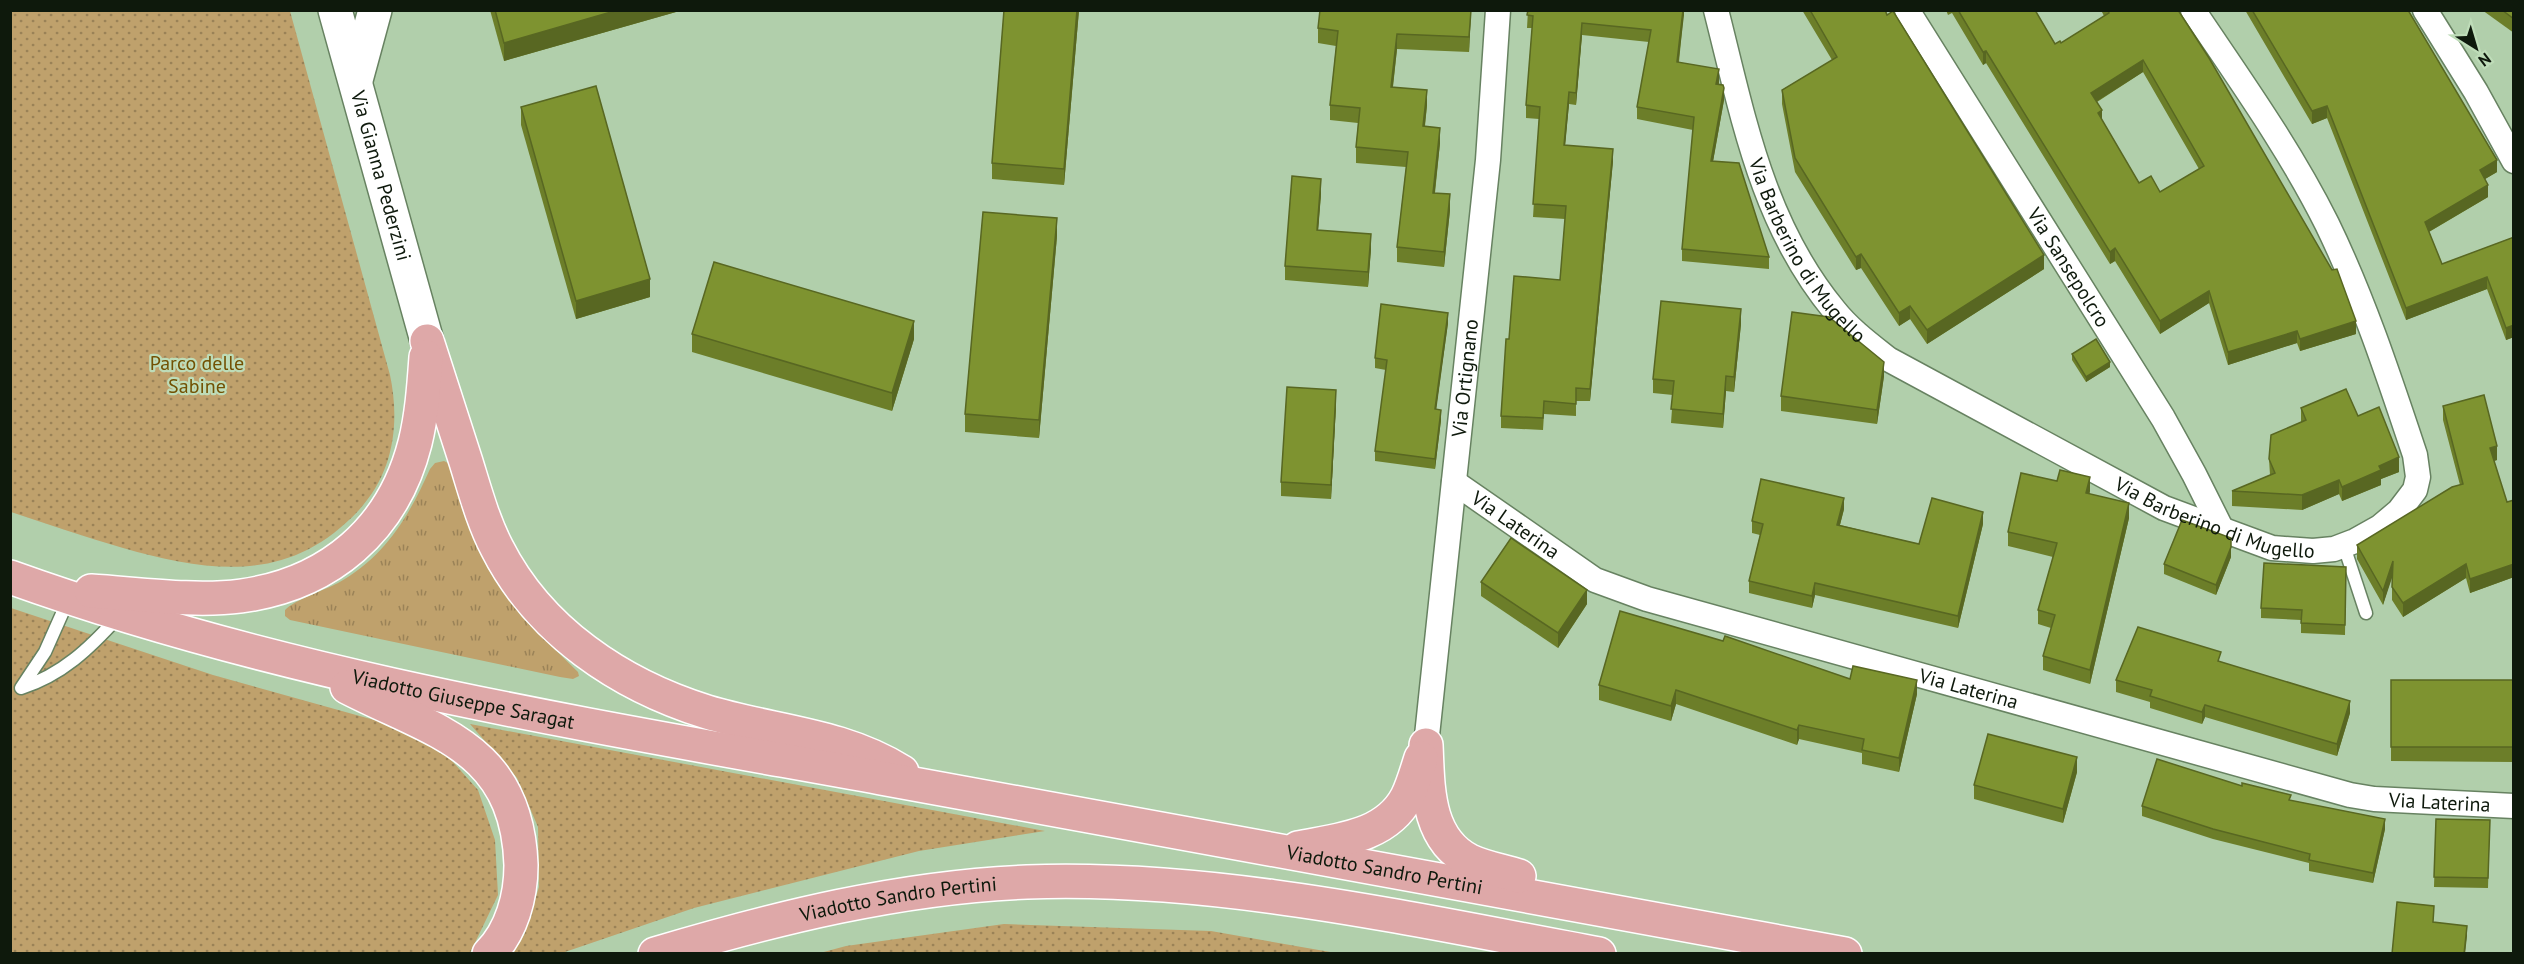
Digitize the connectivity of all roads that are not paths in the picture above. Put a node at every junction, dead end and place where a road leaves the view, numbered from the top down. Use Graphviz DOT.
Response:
graph roads {
  1 [pos="335,10"];
  2 [pos="375,10"];
  3 [pos="1498,10"];
  4 [pos="1716,10"];
  5 [pos="1907,10"];
  6 [pos="2193,10"];
  7 [pos="2425,10"];
  8 [pos="356,81"];
  9 [pos="2514,161"];
  10 [pos="427,341"];
  11 [pos="1454,482"];
  12 [pos="2222,530"];
  13 [pos="2344,546"];
  14 [pos="10,577"];
  15 [pos="57,593"];
  16 [pos="2366,613"];
  17 [pos="121,614"];
  18 [pos="303,664"];
  19 [pos="16,689"];
  20 [pos="1426,745"];
  21 [pos="924,785"];
  22 [pos="2514,806"];
  23 [pos="1277,852"];
  24 [pos="1637,916"];
  25 [pos="489,954"];
  26 [pos="655,954"];
  27 [pos="1599,954"];
  28 [pos="1845,954"];
  1 -- 8 [label="street, Via Gianna Pederzini"];
  2 -- 8 [label="street"];
  3 -- 11 [label="street, Via Ortignano"];
  4 -- 12 [label="street, Via Barberino di Mugello"];
  5 -- 12 [label="street, Via Sansepolcro"];
  6 -- 13 [label="street, Via Barberino di Mugello"];
  7 -- 9 [label="street"];
  8 -- 10 [label="street, Via Gianna Pederzini"];
  10 -- 15 [label="main road"];
  10 -- 21 [label="main road"];
  11 -- 20 [label="street, Via Ortignano"];
  11 -- 22 [label="street, Via Laterina"];
  12 -- 13 [label="street, Via Barberino di Mugello"];
  13 -- 16 [label="lane"];
  14 -- 15 [label="main road, Viadotto Giuseppe Saragat"];
  15 -- 17 [label="main road, Viadotto Giuseppe Saragat"];
  15 -- 19 [label="lane"];
  17 -- 18 [label="main road, Viadotto Giuseppe Saragat"];
  17 -- 19 [label="lane"];
  18 -- 21 [label="main road, Viadotto Giuseppe Saragat"];
  18 -- 25 [label="main road"];
  20 -- 23 [label="main road"];
  20 -- 24 [label="main road"];
  21 -- 23 [label="main road, Viadotto Sandro Pertini"];
  23 -- 24 [label="main road, Viadotto Sandro Pertini"];
  24 -- 28 [label="main road, Viadotto Sandro Pertini"];
  26 -- 27 [label="main road, Viadotto Sandro Pertini"];
}
